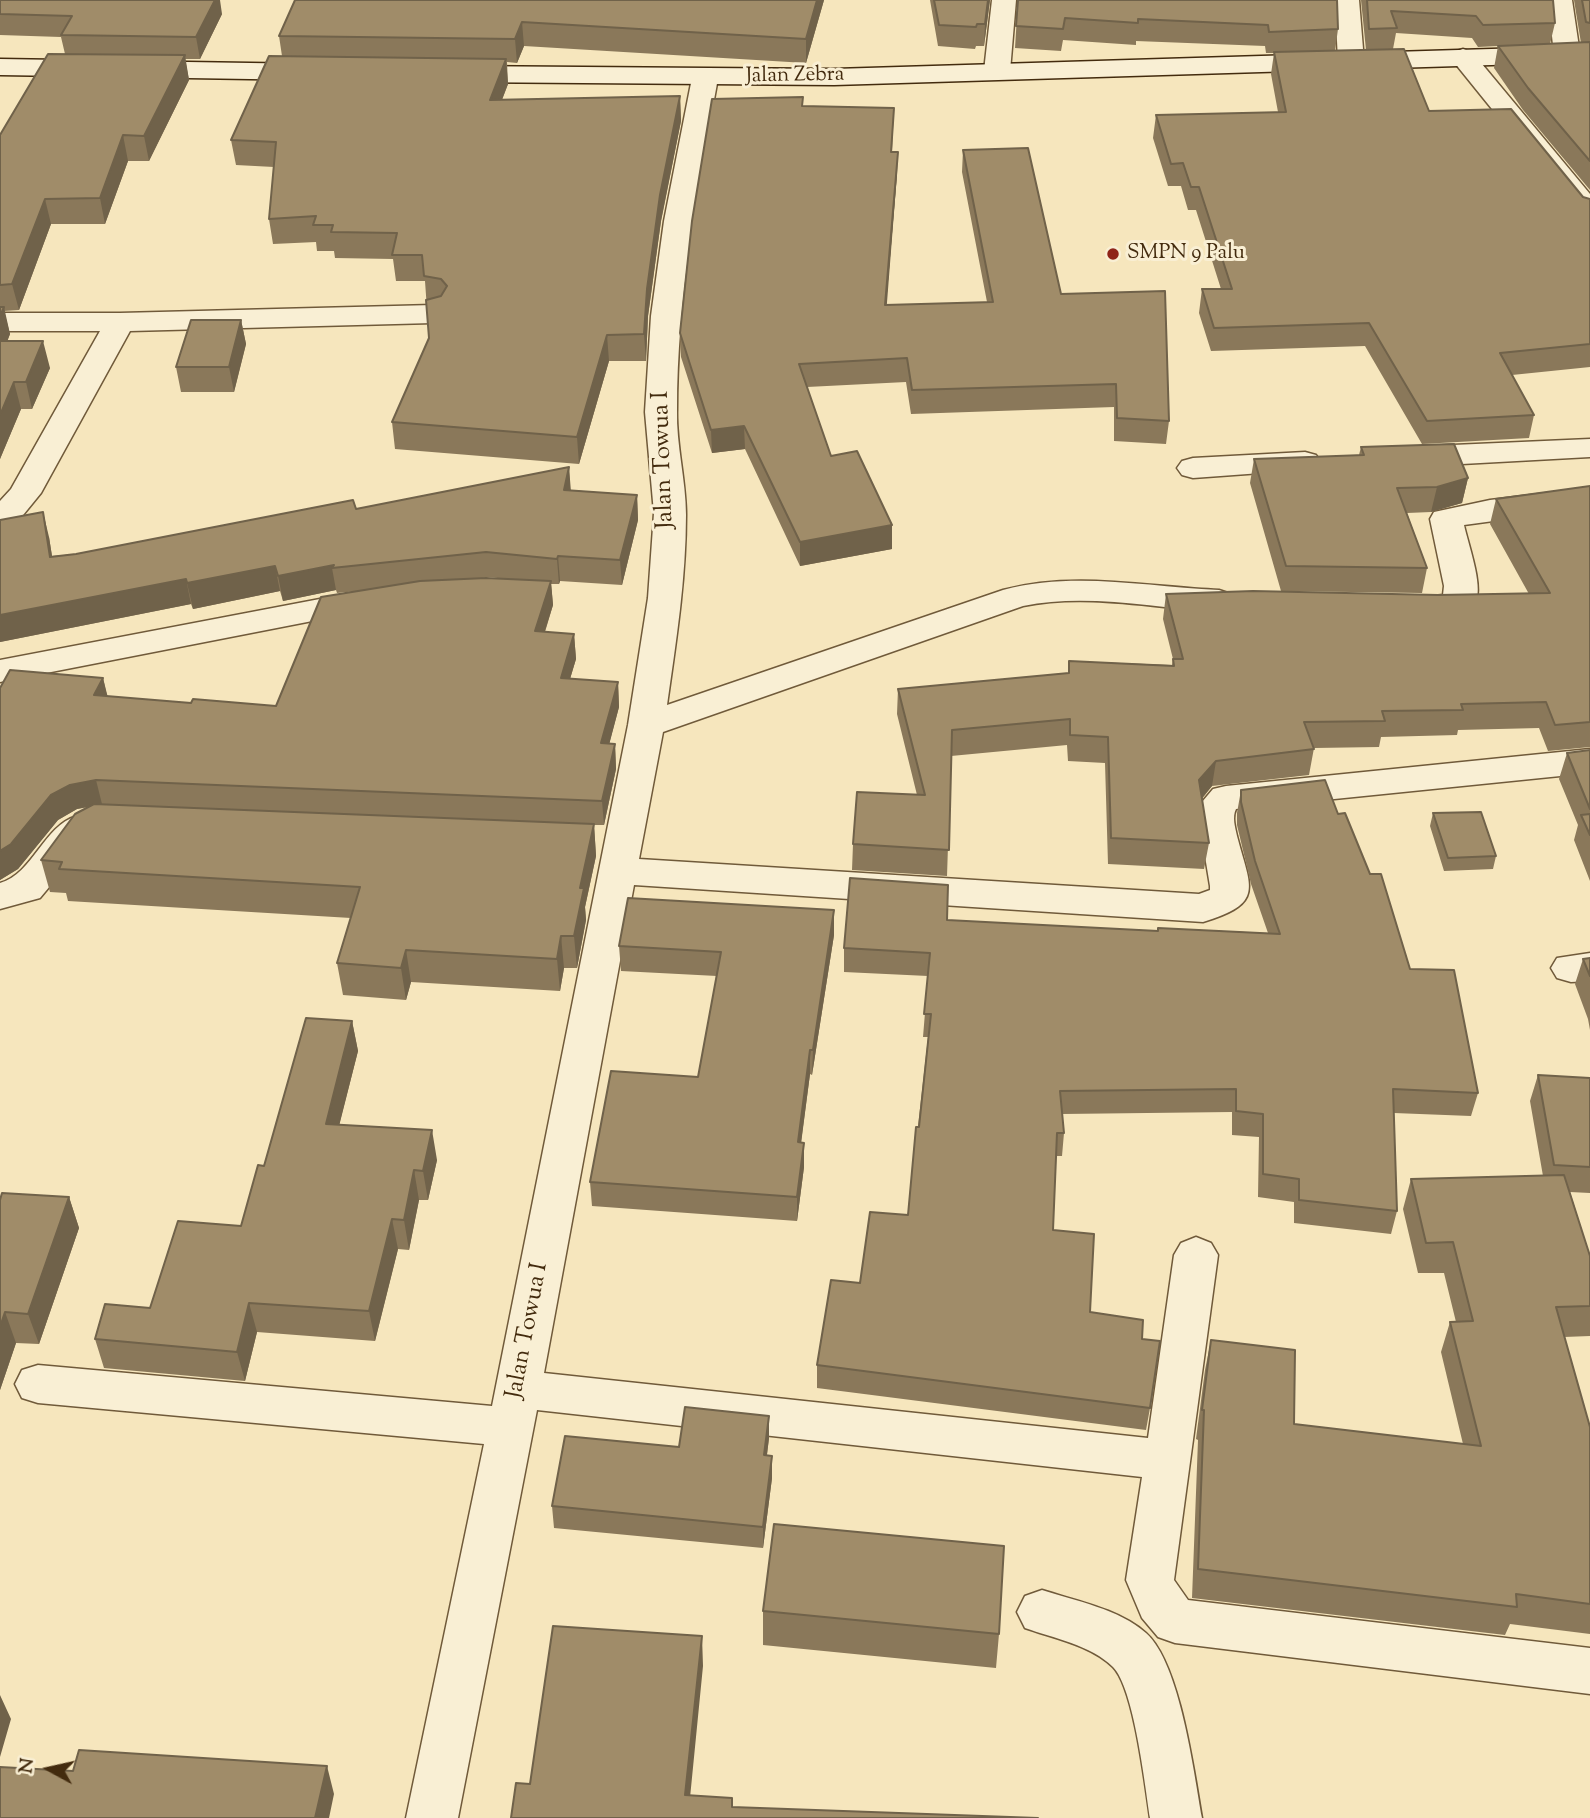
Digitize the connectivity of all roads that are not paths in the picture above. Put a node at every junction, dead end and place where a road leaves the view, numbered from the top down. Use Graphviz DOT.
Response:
graph roads {
  1 [pos="1004,0"];
  2 [pos="1347,0"];
  3 [pos="1560,0"];
  4 [pos="1578,54"];
  5 [pos="1463,57"];
  6 [pos="1351,61"];
  7 [pos="0,67"];
  8 [pos="997,71"];
  9 [pos="332,72"];
  10 [pos="428,74"];
  11 [pos="705,78"];
  12 [pos="1590,212"];
  13 [pos="433,314"];
  14 [pos="0,322"];
  15 [pos="120,322"];
  16 [pos="1590,448"];
  17 [pos="1385,458"];
  18 [pos="1330,461"];
  19 [pos="1193,468"];
  20 [pos="1590,498"];
  21 [pos="0,515"];
  22 [pos="396,597"];
  23 [pos="1246,601"];
  24 [pos="1391,605"];
  25 [pos="0,671"];
  26 [pos="646,725"];
  27 [pos="1590,761"];
  28 [pos="116,821"];
  29 [pos="612,851"];
  30 [pos="0,896"];
  31 [pos="1196,1255"];
  32 [pos="38,1384"];
  33 [pos="514,1408"];
  34 [pos="1167,1460"];
  35 [pos="1159,1602"];
  36 [pos="1042,1612"];
  37 [pos="1116,1639"];
  38 [pos="1590,1671"];
  39 [pos="432,1818"];
  40 [pos="1175,1818"];
  1 -- 8 [label="street"];
  2 -- 6 [label="street"];
  3 -- 4 [label="street"];
  4 -- 5 [label="street, Jalan Zebra"];
  5 -- 6 [label="street, Jalan Zebra"];
  5 -- 12 [label="street"];
  6 -- 8 [label="street, Jalan Zebra"];
  7 -- 9 [label="street"];
  8 -- 11 [label="street, Jalan Zebra"];
  10 -- 11 [label="street, Jalan Zebra"];
  11 -- 26 [label="street, Jalan Towua I"];
  13 -- 15 [label="street"];
  14 -- 15 [label="street"];
  15 -- 21 [label="street"];
  16 -- 17 [label="street"];
  18 -- 19 [label="street"];
  20 -- 24 [label="street"];
  22 -- 25 [label="street"];
  23 -- 26 [label="street"];
  26 -- 29 [label="street, Jalan Towua I"];
  27 -- 29 [label="street"];
  28 -- 30 [label="street"];
  29 -- 33 [label="street, Jalan Towua I"];
  31 -- 34 [label="street"];
  32 -- 33 [label="street"];
  33 -- 34 [label="street"];
  33 -- 39 [label="street, Jalan Towua I"];
  34 -- 35 [label="street"];
  35 -- 37 [label="street"];
  35 -- 38 [label="street"];
  36 -- 37 [label="street"];
  37 -- 40 [label="street"];
}
